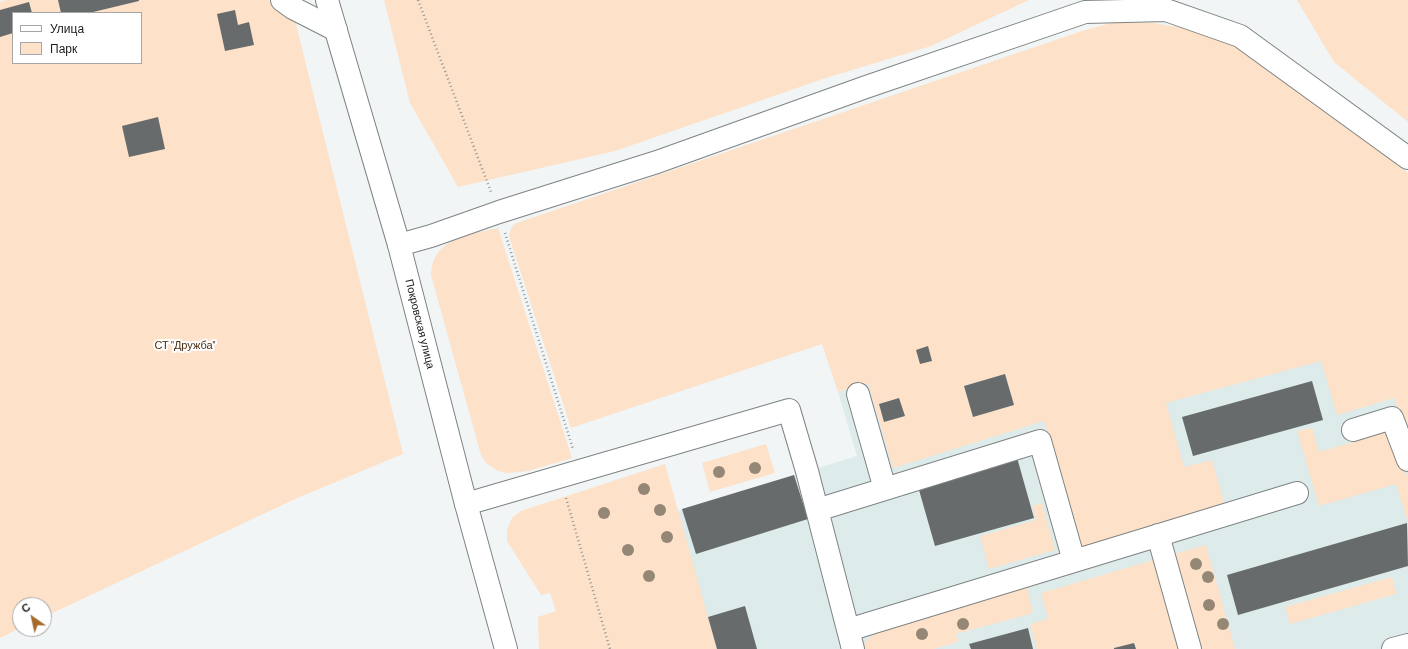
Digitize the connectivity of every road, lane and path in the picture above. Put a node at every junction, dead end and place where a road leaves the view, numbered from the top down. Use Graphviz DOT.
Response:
graph roads {
  1 [pos="282,0"];
  2 [pos="327,0"];
  3 [pos="336,30"];
  4 [pos="1408,158"];
  5 [pos="400,244"];
  6 [pos="858,394"];
  7 [pos="1353,430"];
  8 [pos="1408,460"];
  9 [pos="560,477"];
  10 [pos="885,489"];
  11 [pos="1297,494"];
  12 [pos="466,504"];
  13 [pos="817,510"];
  14 [pos="1158,536"];
  15 [pos="1074,561"];
  16 [pos="850,639"];
  17 [pos="1408,645"];
  18 [pos="506,649"];
  19 [pos="610,649"];
  20 [pos="1190,649"];
  21 [pos="1393,649"];
  1 -- 3 [label="main road"];
  2 -- 3 [label="main road, Покровская улица"];
  3 -- 5 [label="main road, Покровская улица"];
  4 -- 5 [label="main road"];
  5 -- 12 [label="main road, Покровская улица"];
  6 -- 10 [label="main road"];
  7 -- 8 [label="main road"];
  9 -- 12 [label="main road"];
  9 -- 13 [label="main road"];
  9 -- 19 [label="path"];
  10 -- 13 [label="main road"];
  10 -- 15 [label="main road"];
  11 -- 14 [label="main road"];
  12 -- 18 [label="main road, Покровская улица"];
  13 -- 16 [label="main road"];
  14 -- 15 [label="main road"];
  14 -- 20 [label="main road"];
  15 -- 16 [label="main road"];
  17 -- 21 [label="main road"];
}
